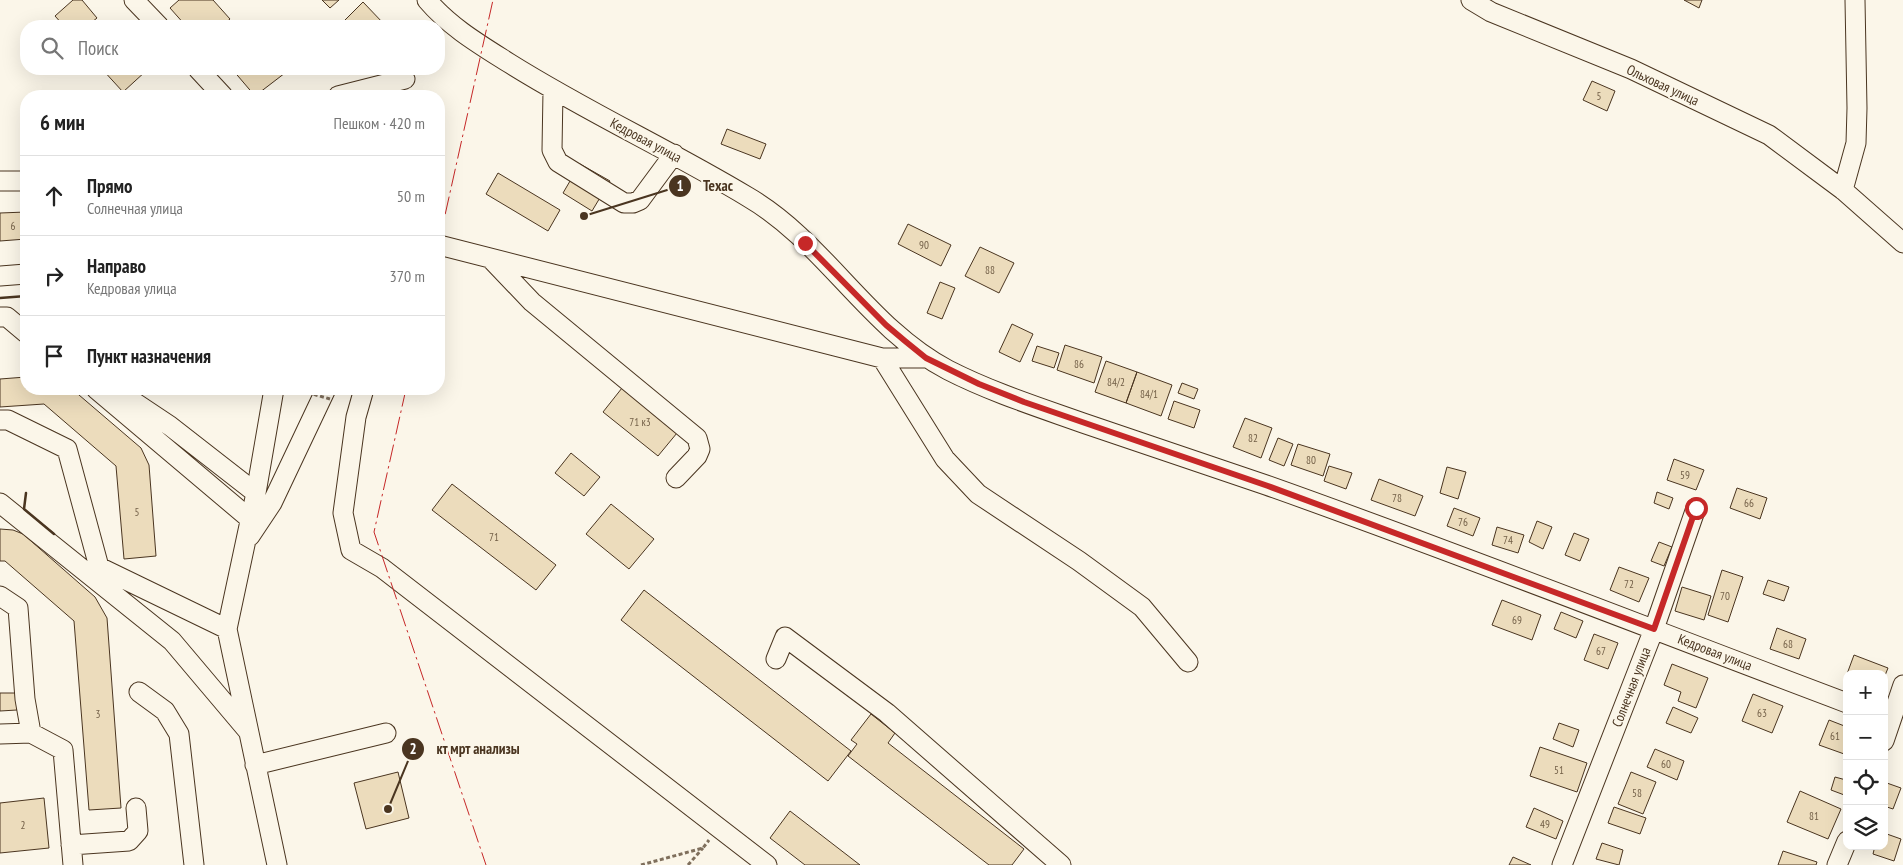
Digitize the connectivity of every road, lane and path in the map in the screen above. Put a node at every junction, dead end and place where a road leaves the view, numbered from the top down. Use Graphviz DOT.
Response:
graph roads {
  1 [pos="134,0"];
  2 [pos="427,0"];
  3 [pos="1471,0"];
  4 [pos="1855,0"];
  5 [pos="153,20"];
  6 [pos="439,20"];
  7 [pos="445,25"];
  8 [pos="204,75"];
  9 [pos="405,82"];
  10 [pos="217,90"];
  11 [pos="367,90"];
  12 [pos="553,91"];
  13 [pos="674,154"];
  14 [pos="2,181"];
  15 [pos="20,181"];
  16 [pos="1843,190"];
  17 [pos="1903,242"];
  18 [pos="445,247"];
  19 [pos="490,258"];
  20 [pos="20,274"];
  21 [pos="0,276"];
  22 [pos="0,317"];
  23 [pos="20,328"];
  24 [pos="882,358"];
  25 [pos="926,358"];
  26 [pos="103,395"];
  27 [pos="125,395"];
  28 [pos="273,395"];
  29 [pos="327,395"];
  30 [pos="362,395"];
  31 [pos="0,420"];
  32 [pos="676,478"];
  33 [pos="256,493"];
  34 [pos="0,502"];
  35 [pos="1696,508"];
  36 [pos="250,519"];
  37 [pos="244,546"];
  38 [pos="0,596"];
  39 [pos="227,629"];
  40 [pos="1654,629"];
  41 [pos="776,659"];
  42 [pos="1188,662"];
  43 [pos="1903,685"];
  44 [pos="139,692"];
  45 [pos="1843,701"];
  46 [pos="1893,720"];
  47 [pos="1888,732"];
  48 [pos="31,733"];
  49 [pos="386,733"];
  50 [pos="0,734"];
  51 [pos="250,734"];
  52 [pos="256,765"];
  53 [pos="136,808"];
  54 [pos="720,828"];
  55 [pos="71,845"];
  56 [pos="703,848"];
  57 [pos="1843,850"];
  58 [pos="72,865"];
  59 [pos="194,865"];
  60 [pos="277,865"];
  61 [pos="641,865"];
  62 [pos="688,865"];
  63 [pos="768,865"];
  64 [pos="1061,865"];
  65 [pos="1562,865"];
  66 [pos="1837,865"];
  1 -- 5 [label="street"];
  2 -- 6 [label="street, Кедровая улица"];
  3 -- 16 [label="street, Ольховая улица"];
  4 -- 16 [label="street"];
  7 -- 12 [label="street, Кедровая улица"];
  8 -- 10 [label="street"];
  9 -- 11 [label="street"];
  12 -- 13 [label="street, Кедровая улица"];
  12 -- 13 [label="street"];
  13 -- 25 [label="street, Кедровая улица"];
  14 -- 15 [label="street"];
  16 -- 17 [label="street, Ольховая улица"];
  18 -- 19 [label="street"];
  19 -- 24 [label="street"];
  19 -- 32 [label="street"];
  20 -- 21 [label="street"];
  22 -- 23 [label="street"];
  24 -- 25 [label="street"];
  24 -- 42 [label="street"];
  25 -- 40 [label="street, Кедровая улица"];
  26 -- 36 [label="street"];
  27 -- 33 [label="street"];
  28 -- 33 [label="street"];
  29 -- 37 [label="street"];
  30 -- 54 [label="street"];
  31 -- 39 [label="street"];
  33 -- 36 [label="street"];
  34 -- 51 [label="street"];
  35 -- 40 [label="street, Солнечная улица"];
  36 -- 37 [label="street"];
  37 -- 39 [label="street"];
  38 -- 48 [label="street"];
  39 -- 51 [label="street"];
  40 -- 45 [label="street, Кедровая улица"];
  40 -- 65 [label="street, Солнечная улица"];
  41 -- 64 [label="street"];
  43 -- 46 [label="street"];
  44 -- 59 [label="street"];
  46 -- 47 [label="street"];
  48 -- 50 [label="street"];
  48 -- 55 [label="street"];
  49 -- 52 [label="street"];
  51 -- 52 [label="street"];
  52 -- 60 [label="street"];
  53 -- 55 [label="street"];
  54 -- 56 [label="path"];
  54 -- 63 [label="street"];
  55 -- 58 [label="street"];
  56 -- 61 [label="path"];
  56 -- 62 [label="path"];
  57 -- 66 [label="street"];
}
